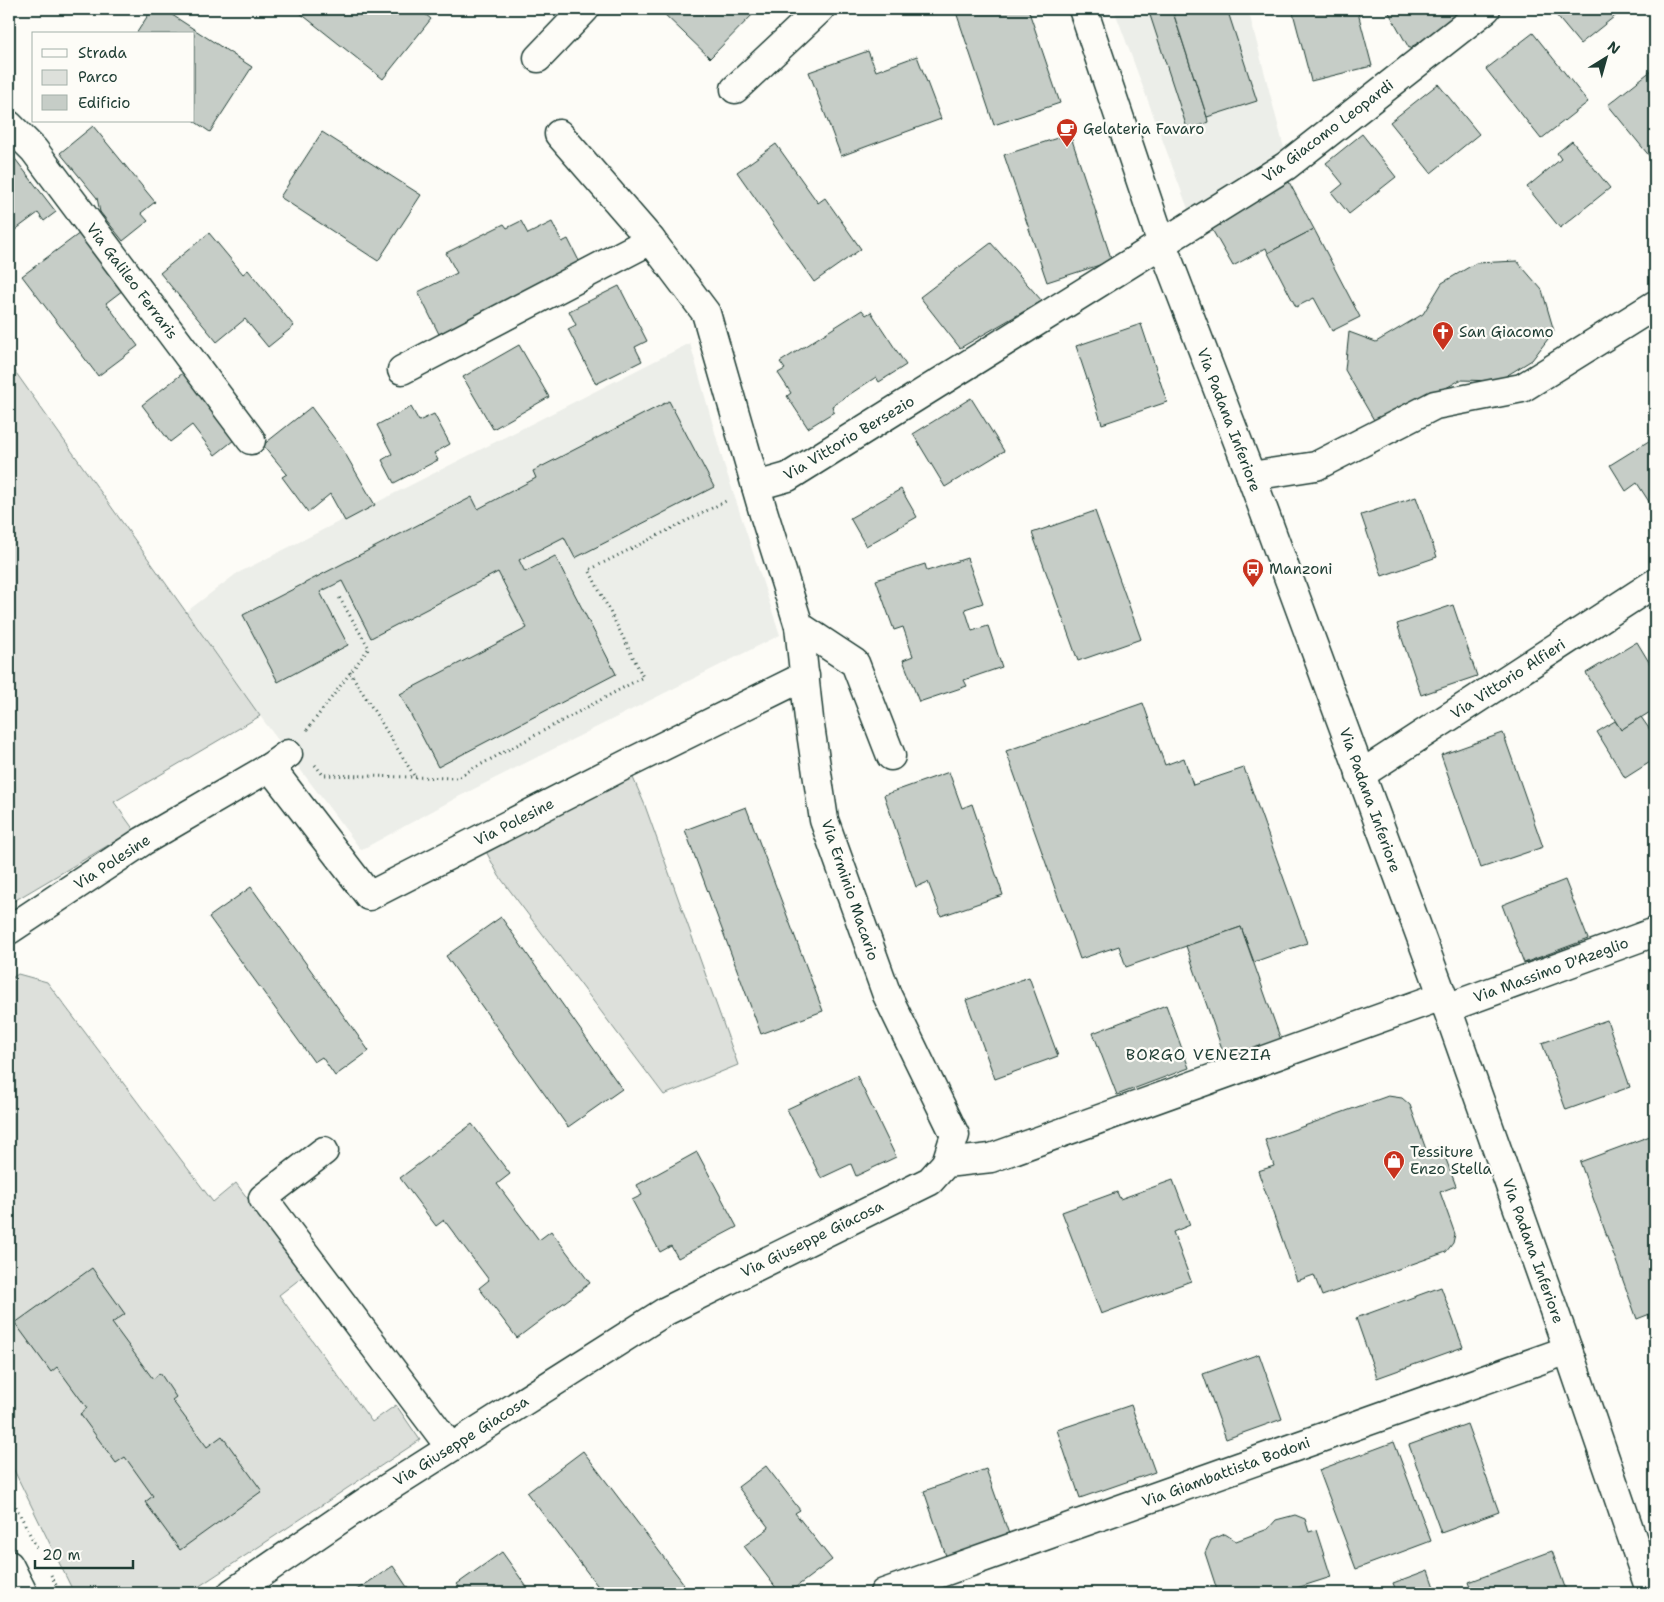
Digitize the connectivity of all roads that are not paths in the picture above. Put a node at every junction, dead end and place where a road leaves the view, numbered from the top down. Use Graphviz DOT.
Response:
graph roads {
  1 [pos="585,9"];
  2 [pos="820,9"];
  3 [pos="1083,9"];
  4 [pos="1486,9"];
  5 [pos="538,58"];
  6 [pos="736,89"];
  7 [pos="9,126"];
  8 [pos="559,134"];
  9 [pos="651,240"];
  10 [pos="1162,244"];
  11 [pos="1655,305"];
  12 [pos="402,370"];
  13 [pos="251,440"];
  14 [pos="1251,476"];
  15 [pos="756,486"];
  16 [pos="1655,583"];
  17 [pos="799,626"];
  18 [pos="805,676"];
  19 [pos="891,756"];
  20 [pos="1360,775"];
  21 [pos="9,930"];
  22 [pos="1655,932"];
  23 [pos="1444,1002"];
  24 [pos="324,1152"];
  25 [pos="946,1163"];
  26 [pos="1568,1350"];
  27 [pos="450,1448"];
  28 [pos="9,1565"];
  29 [pos="23,1593"];
  30 [pos="232,1593"];
  31 [pos="884,1593"];
  32 [pos="1651,1593"];
  1 -- 5 [label="street"];
  2 -- 6 [label="street"];
  3 -- 10 [label="street, Via Padana Inferiore"];
  4 -- 10 [label="street, Via Giacomo Leopardi"];
  7 -- 13 [label="street, Via Galileo Ferraris"];
  8 -- 9 [label="street"];
  9 -- 12 [label="street"];
  9 -- 15 [label="street"];
  10 -- 14 [label="street, Via Padana Inferiore"];
  10 -- 15 [label="street, Via Vittorio Bersezio"];
  11 -- 14 [label="street"];
  14 -- 20 [label="street, Via Padana Inferiore"];
  15 -- 17 [label="street, Via Erminio Macario"];
  16 -- 20 [label="street, Via Vittorio Alfieri"];
  17 -- 18 [label="street, Via Erminio Macario"];
  17 -- 19 [label="street"];
  18 -- 21 [label="street, Via Polesine"];
  18 -- 25 [label="street, Via Erminio Macario"];
  20 -- 23 [label="street, Via Padana Inferiore"];
  22 -- 23 [label="street, Via Massimo D'Azeglio"];
  23 -- 25 [label="street"];
  23 -- 26 [label="street, Via Padana Inferiore"];
  24 -- 27 [label="street"];
  25 -- 27 [label="street, Via Giuseppe Giacosa"];
  26 -- 31 [label="street, Via Giambattista Bodoni"];
  26 -- 32 [label="street, Via Padana Inferiore"];
  27 -- 30 [label="street, Via Giuseppe Giacosa"];
  28 -- 29 [label="street"];
}
